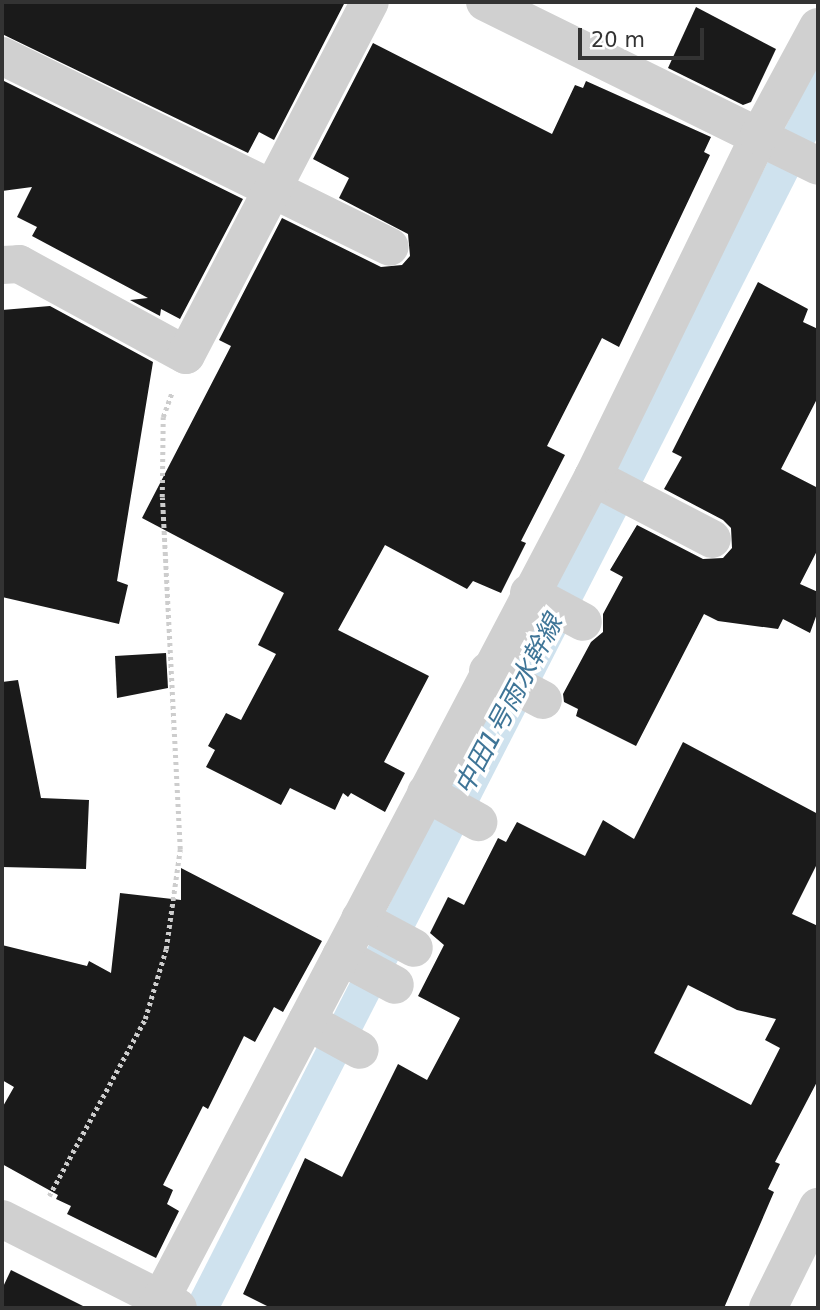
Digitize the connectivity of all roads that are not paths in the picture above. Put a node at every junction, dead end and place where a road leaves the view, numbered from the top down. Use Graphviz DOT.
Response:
graph roads {
  1 [pos="370,2"];
  2 [pos="485,2"];
  3 [pos="818,27"];
  4 [pos="2,56"];
  5 [pos="759,136"];
  6 [pos="818,166"];
  7 [pos="272,191"];
  8 [pos="390,247"];
  9 [pos="2,265"];
  10 [pos="593,477"];
  11 [pos="712,539"];
  12 [pos="529,593"];
  13 [pos="583,622"];
  14 [pos="488,671"];
  15 [pos="543,700"];
  16 [pos="426,793"];
  17 [pos="478,821"];
  18 [pos="360,919"];
  19 [pos="414,948"];
  20 [pos="341,956"];
  21 [pos="395,985"];
  22 [pos="307,1021"];
  23 [pos="360,1050"];
  24 [pos="818,1207"];
  25 [pos="15,1226"];
  26 [pos="168,1306"];
  27 [pos="768,1308"];
  1 -- 7 [label="street"];
  2 -- 5 [label="street"];
  3 -- 5 [label="street"];
  4 -- 7 [label="street"];
  5 -- 6 [label="street"];
  5 -- 10 [label="street"];
  7 -- 8 [label="street"];
  7 -- 9 [label="street"];
  10 -- 11 [label="street"];
  10 -- 12 [label="street"];
  12 -- 13 [label="street"];
  12 -- 14 [label="street"];
  14 -- 15 [label="street"];
  14 -- 16 [label="street"];
  16 -- 17 [label="street"];
  16 -- 18 [label="street"];
  18 -- 19 [label="street"];
  18 -- 20 [label="street"];
  20 -- 21 [label="street"];
  20 -- 22 [label="street"];
  22 -- 23 [label="street"];
  22 -- 26 [label="street"];
  24 -- 27 [label="street"];
  25 -- 26 [label="street"];
}
